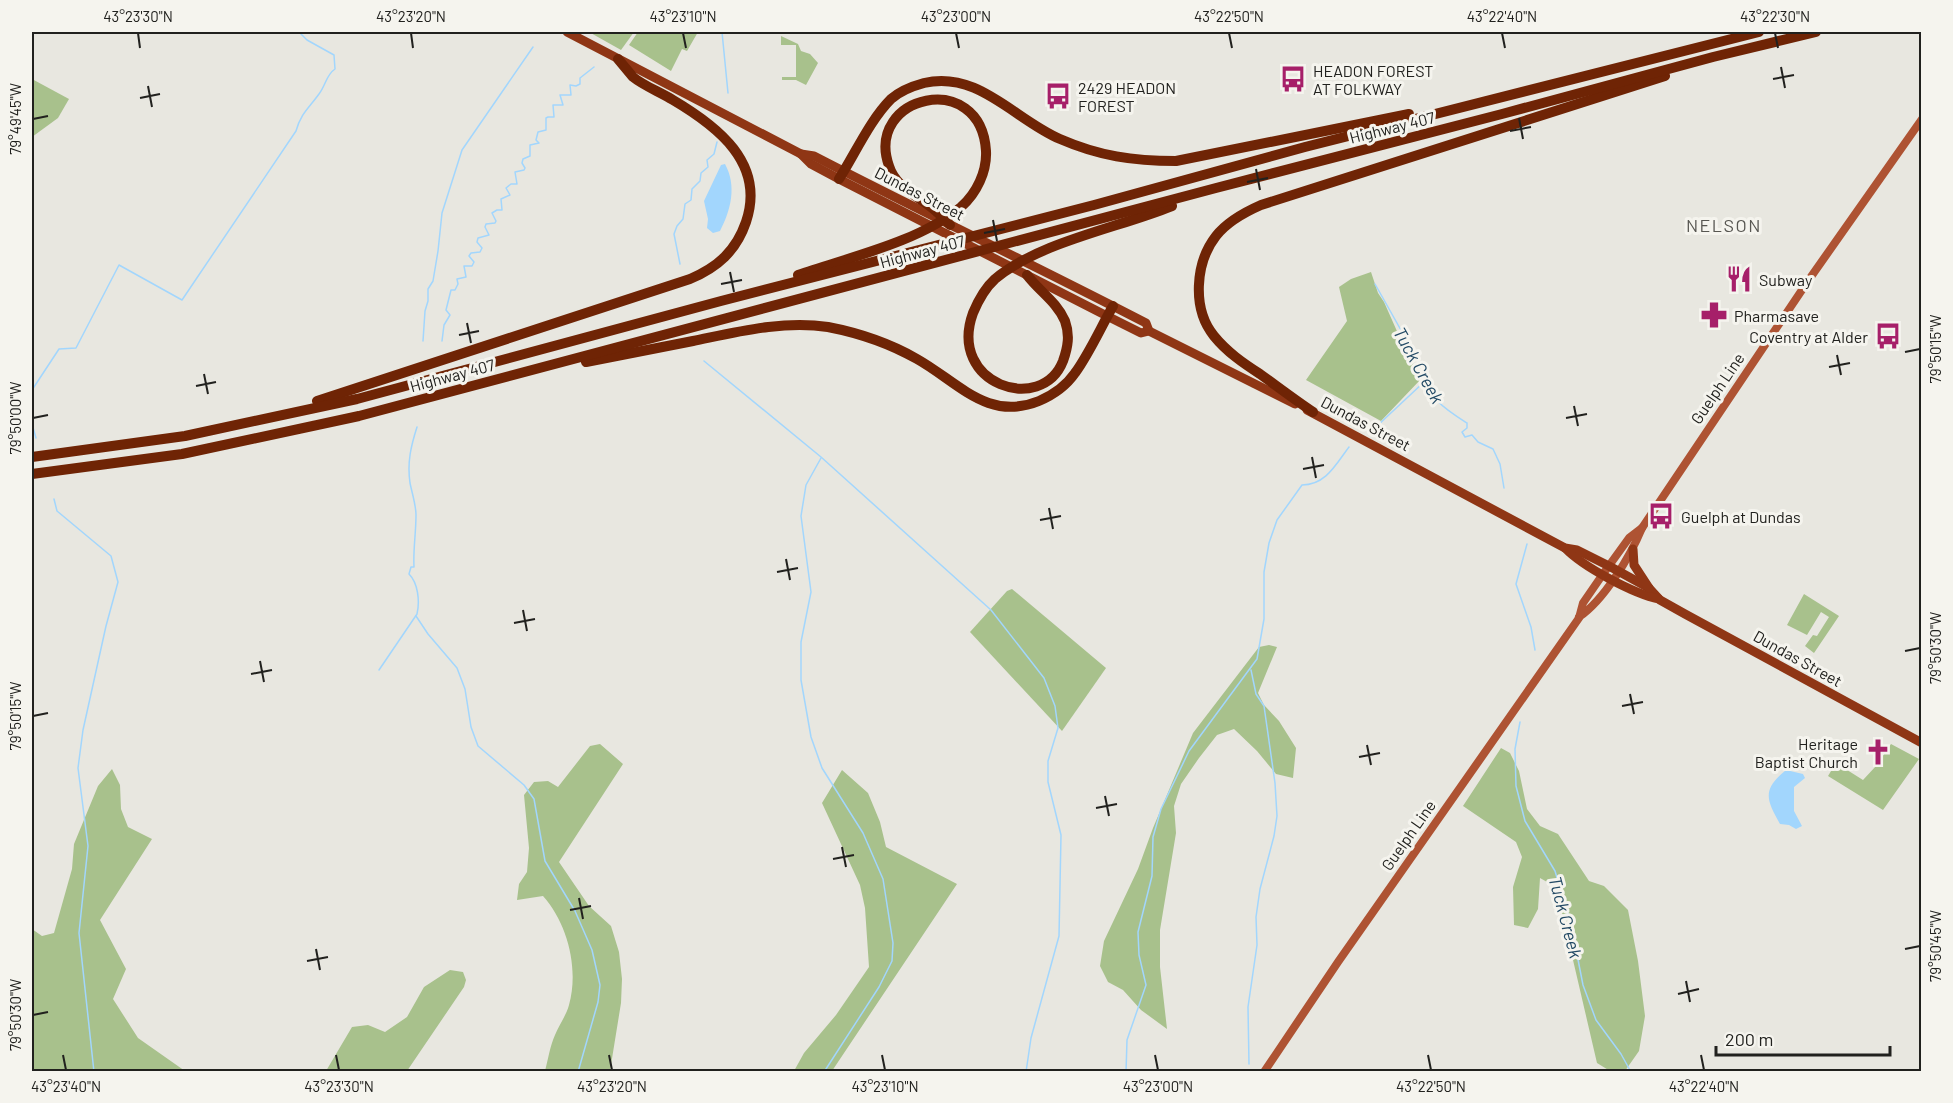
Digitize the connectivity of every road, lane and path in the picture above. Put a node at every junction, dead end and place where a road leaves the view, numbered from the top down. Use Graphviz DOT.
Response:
graph roads {
  1 [pos="567,32"];
  2 [pos="1758,32"];
  3 [pos="1816,32"];
  4 [pos="1713,57"];
  5 [pos="618,59"];
  6 [pos="1474,103"];
  7 [pos="1922,119"];
  8 [pos="841,175"];
  9 [pos="1216,188"];
  10 [pos="921,211"];
  11 [pos="950,225"];
  12 [pos="1027,275"];
  13 [pos="721,301"];
  14 [pos="1113,306"];
  15 [pos="1107,316"];
  16 [pos="1149,331"];
  17 [pos="491,380"];
  18 [pos="1312,412"];
  19 [pos="264,419"];
  20 [pos="32,457"];
  21 [pos="32,474"];
  22 [pos="1642,528"];
  23 [pos="1633,549"];
  24 [pos="1606,570"];
  25 [pos="1615,575"];
  26 [pos="1649,588"];
  27 [pos="1660,600"];
  28 [pos="1579,618"];
  29 [pos="1922,743"];
  30 [pos="1264,1071"];
  1 -- 5 [label="main road, Dundas Street"];
  2 -- 6 [label="highway, Highway 407"];
  3 -- 4 [label="highway, Highway 407"];
  4 -- 9 [label="highway, Highway 407"];
  4 -- 18 [label="highway"];
  5 -- 8 [label="main road, Dundas Street"];
  5 -- 19 [label="highway"];
  6 -- 8 [label="highway"];
  6 -- 13 [label="highway, Highway 407"];
  7 -- 22 [label="main road, Guelph Line"];
  8 -- 10 [label="main road, Dundas Street"];
  9 -- 12 [label="highway"];
  9 -- 17 [label="highway, Highway 407"];
  10 -- 11 [label="highway"];
  10 -- 12 [label="main road, Dundas Street"];
  10 -- 13 [label="highway"];
  11 -- 14 [label="main road, Dundas Street"];
  12 -- 15 [label="main road, Dundas Street"];
  13 -- 19 [label="highway, Highway 407"];
  14 -- 15 [label="highway"];
  14 -- 16 [label="main road, Dundas Street"];
  15 -- 16 [label="main road, Dundas Street"];
  15 -- 17 [label="highway"];
  16 -- 18 [label="main road, Dundas Street"];
  17 -- 21 [label="highway, Highway 407"];
  18 -- 24 [label="main road, Dundas Street"];
  19 -- 20 [label="highway, Highway 407"];
  22 -- 23 [label="main road, Guelph Line"];
  22 -- 24 [label="main road, Guelph Line"];
  23 -- 25 [label="main road, Guelph Line"];
  23 -- 26 [label="main road"];
  24 -- 25 [label="main road, Dundas Street"];
  24 -- 28 [label="main road, Guelph Line"];
  25 -- 26 [label="main road, Dundas Street"];
  25 -- 27 [label="main road, Dundas Street"];
  25 -- 28 [label="main road, Guelph Line"];
  26 -- 27 [label="main road, Dundas Street"];
  27 -- 29 [label="main road, Dundas Street"];
  28 -- 30 [label="main road, Guelph Line"];
}
